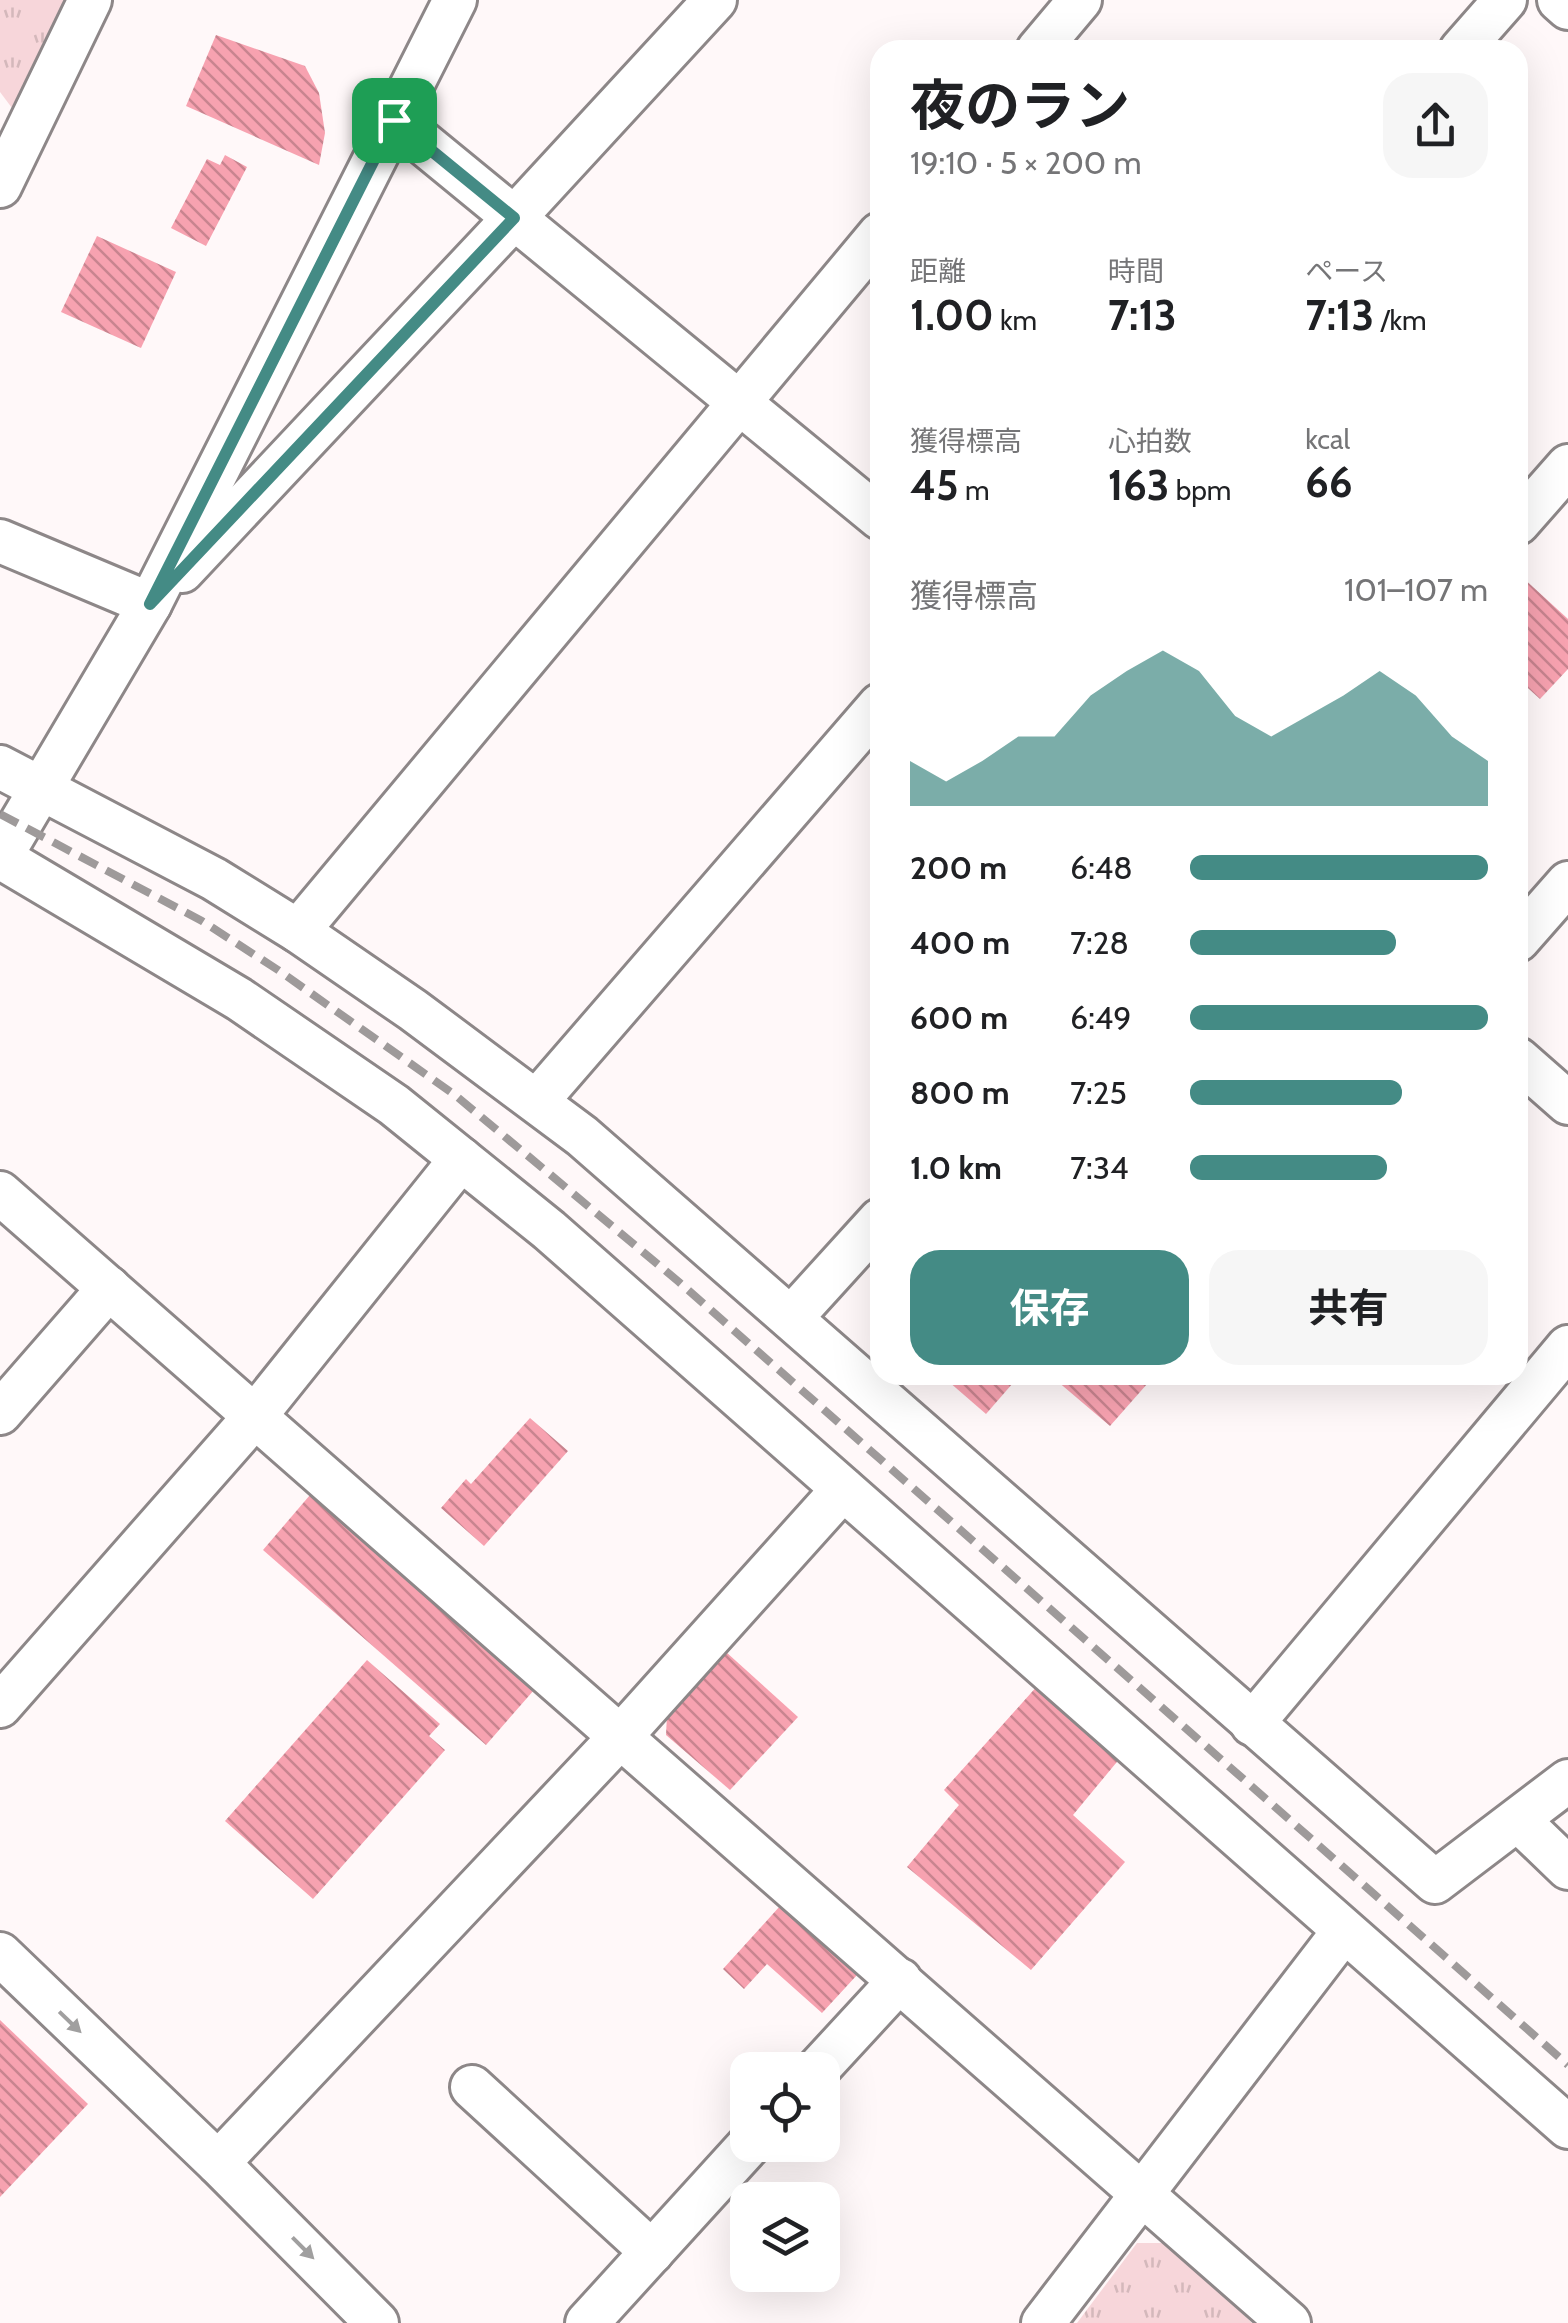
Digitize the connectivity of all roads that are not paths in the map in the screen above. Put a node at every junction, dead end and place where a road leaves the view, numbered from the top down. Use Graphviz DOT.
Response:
graph roads {
  1 [pos="90,0"];
  2 [pos="455,0"];
  3 [pos="715,0"];
  4 [pos="1080,0"];
  5 [pos="1505,0"];
  6 [pos="1559,0"];
  7 [pos="1568,8"];
  8 [pos="1046,40"];
  9 [pos="1470,40"];
  10 [pos="394,120"];
  11 [pos="11,128"];
  12 [pos="0,186"];
  13 [pos="514,218"];
  14 [pos="870,246"];
  15 [pos="737,402"];
  16 [pos="1568,466"];
  17 [pos="870,510"];
  18 [pos="1528,512"];
  19 [pos="0,542"];
  20 [pos="150,604"];
  21 [pos="870,717"];
  22 [pos="0,767"];
  23 [pos="42,787"];
  24 [pos="0,858"];
  25 [pos="1568,884"];
  26 [pos="1528,929"];
  27 [pos="298,930"];
  28 [pos="1528,1069"];
  29 [pos="537,1102"];
  30 [pos="1568,1103"];
  31 [pos="461,1159"];
  32 [pos="0,1193"];
  33 [pos="870,1231"];
  34 [pos="109,1288"];
  35 [pos="790,1318"];
  36 [pos="1522,1385"];
  37 [pos="0,1413"];
  38 [pos="256,1416"];
  39 [pos="843,1490"];
  40 [pos="0,1706"];
  41 [pos="1252,1724"];
  42 [pos="621,1736"];
  43 [pos="1568,1781"];
  44 [pos="1518,1820"];
  45 [pos="1568,1868"];
  46 [pos="1343,1932"];
  47 [pos="0,1954"];
  48 [pos="900,1980"];
  49 [pos="834,2052"];
  50 [pos="472,2087"];
  51 [pos="1568,2127"];
  52 [pos="734,2162"];
  53 [pos="218,2163"];
  54 [pos="1143,2193"];
  55 [pos="652,2252"];
  56 [pos="378,2323"];
  57 [pos="586,2323"];
  58 [pos="1043,2323"];
  59 [pos="1289,2323"];
  1 -- 11 [label="street"];
  2 -- 10 [label="street"];
  3 -- 13 [label="street"];
  4 -- 8 [label="street"];
  5 -- 9 [label="street"];
  6 -- 7 [label="street"];
  10 -- 13 [label="street"];
  10 -- 20 [label="street"];
  11 -- 12 [label="street"];
  13 -- 15 [label="street"];
  13 -- 20 [label="street"];
  14 -- 15 [label="street"];
  15 -- 17 [label="street"];
  15 -- 27 [label="street"];
  16 -- 18 [label="street"];
  19 -- 20 [label="street"];
  20 -- 23 [label="street"];
  21 -- 29 [label="street"];
  22 -- 23 [label="street"];
  23 -- 24 [label="street"];
  23 -- 27 [label="street"];
  24 -- 31 [label="street"];
  25 -- 26 [label="street"];
  27 -- 29 [label="street"];
  28 -- 30 [label="street"];
  29 -- 35 [label="street"];
  31 -- 38 [label="street"];
  31 -- 39 [label="street"];
  32 -- 34 [label="street"];
  33 -- 35 [label="street"];
  34 -- 37 [label="street"];
  34 -- 38 [label="street"];
  35 -- 41 [label="street"];
  36 -- 41 [label="street"];
  38 -- 40 [label="street"];
  38 -- 42 [label="street"];
  39 -- 42 [label="street"];
  39 -- 46 [label="street"];
  41 -- 44 [label="street"];
  42 -- 48 [label="street"];
  42 -- 53 [label="street"];
  43 -- 44 [label="street"];
  44 -- 45 [label="street"];
  46 -- 51 [label="street"];
  46 -- 54 [label="street"];
  47 -- 53 [label="street, one-way"];
  48 -- 49 [label="street"];
  48 -- 54 [label="street"];
  50 -- 55 [label="street"];
  52 -- 55 [label="street"];
  53 -- 56 [label="street, one-way"];
  54 -- 58 [label="street"];
  54 -- 59 [label="street"];
  55 -- 57 [label="street"];
}
